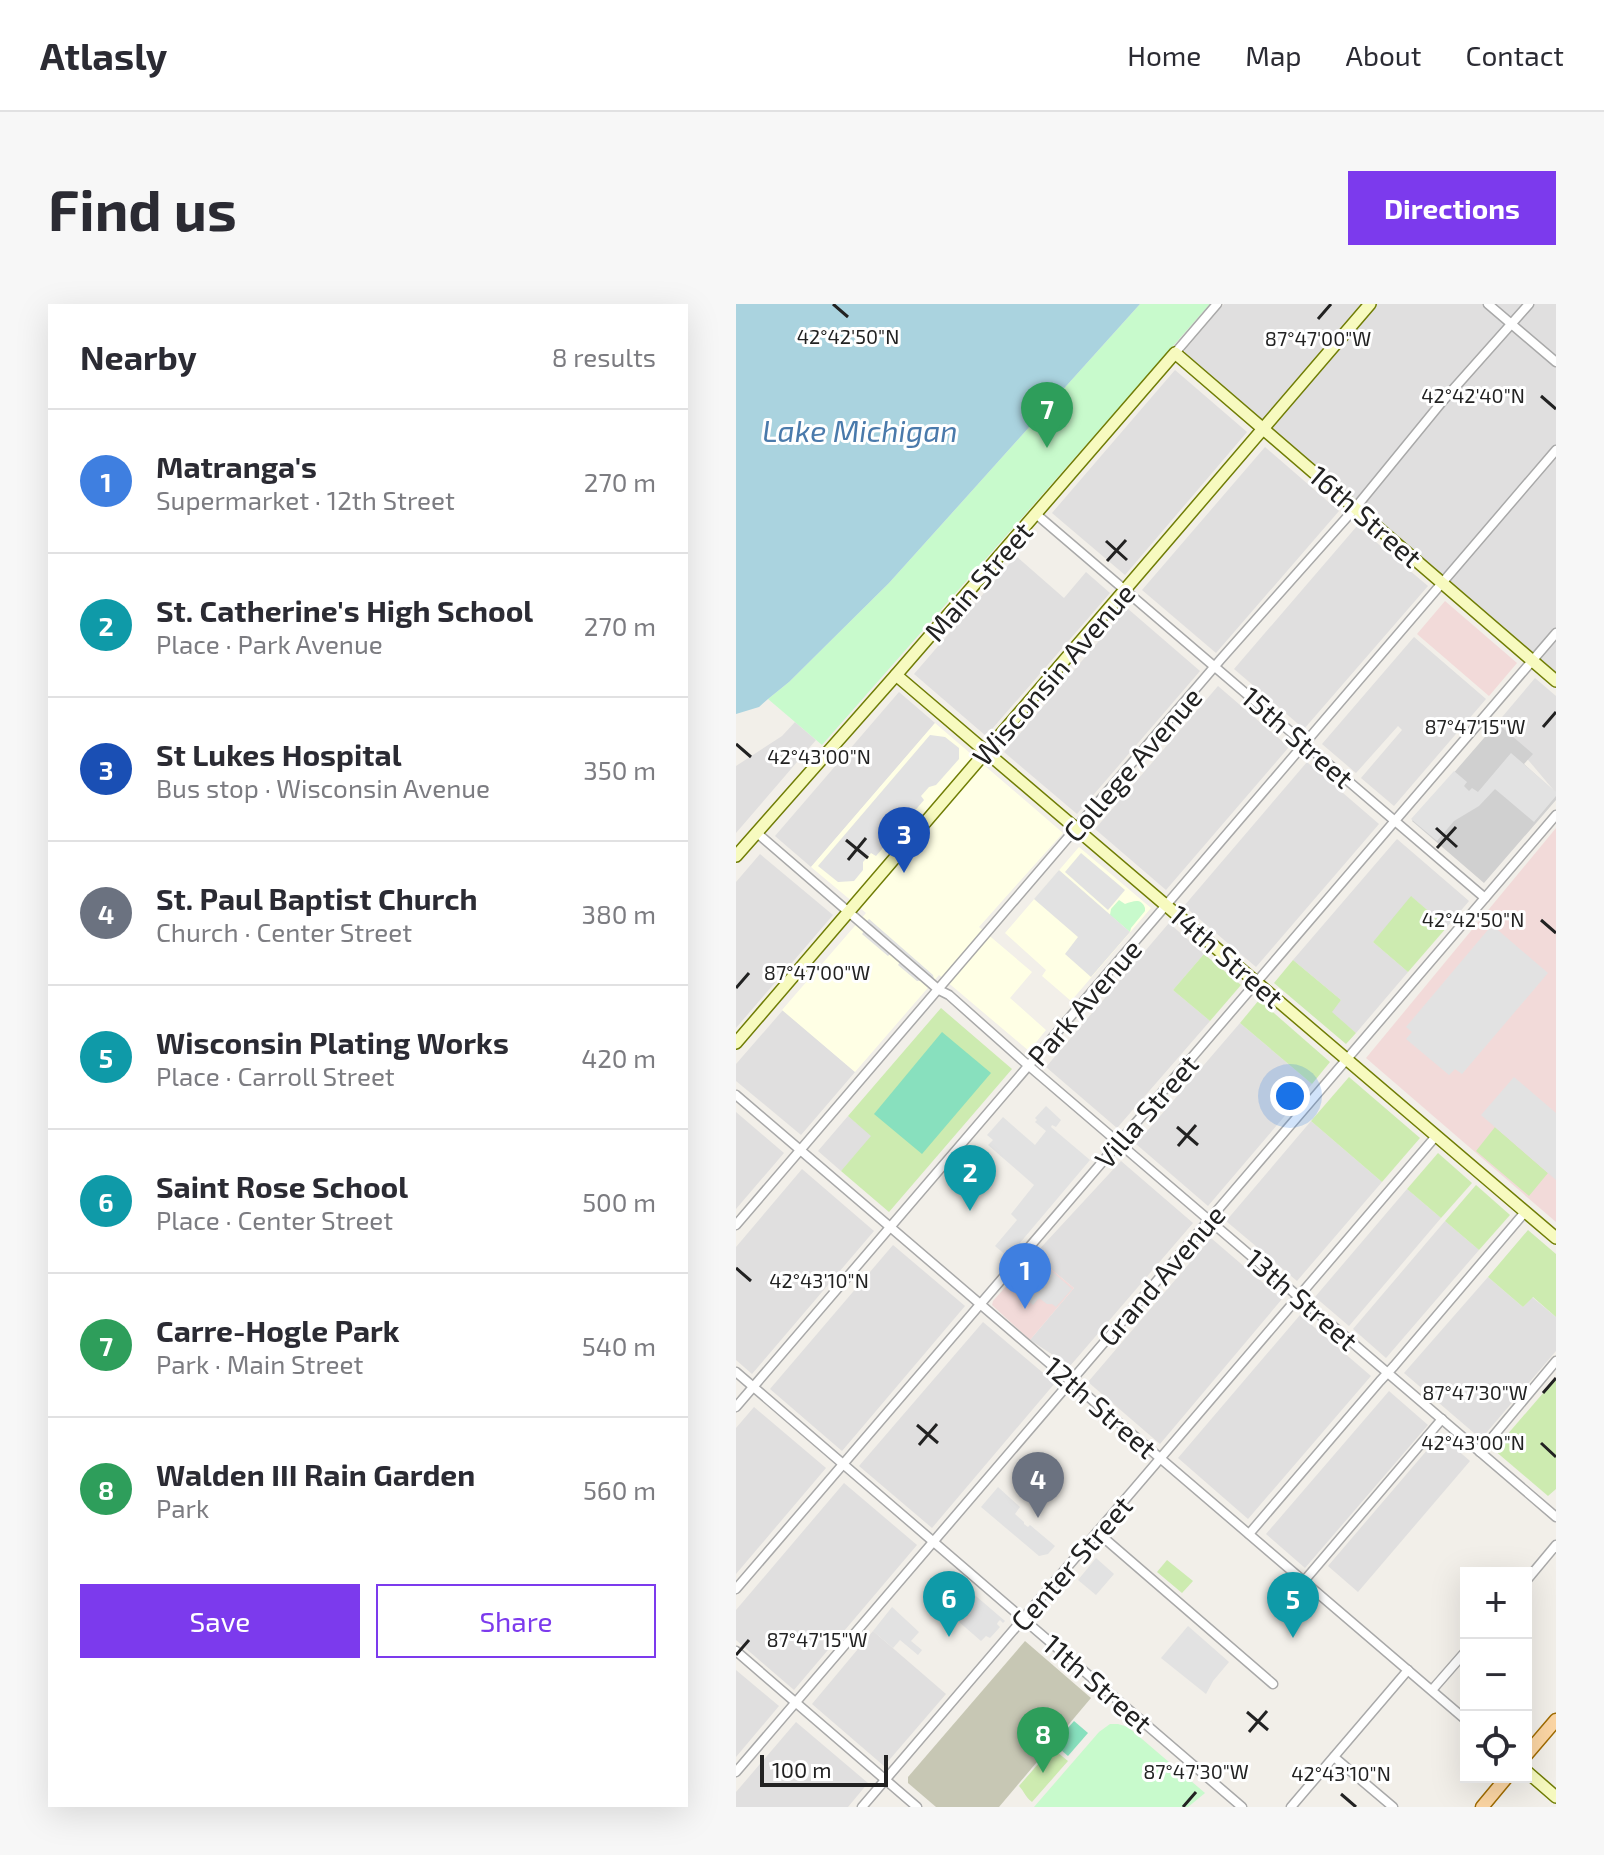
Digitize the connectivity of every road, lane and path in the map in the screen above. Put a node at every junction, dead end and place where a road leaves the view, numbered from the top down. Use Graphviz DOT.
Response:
graph roads {
  1 [pos="1217,304"];
  2 [pos="1370,304"];
  3 [pos="1488,304"];
  4 [pos="1529,304"];
  5 [pos="1512,325"];
  6 [pos="1175,353"];
  7 [pos="1556,362"];
  8 [pos="1263,428"];
  9 [pos="1556,450"];
  10 [pos="1356,507"];
  11 [pos="1036,514"];
  12 [pos="1443,582"];
  13 [pos="1125,589"];
  14 [pos="1556,633"];
  15 [pos="1533,661"];
  16 [pos="1215,666"];
  17 [pos="896,675"];
  18 [pos="1556,681"];
  19 [pos="1305,743"];
  20 [pos="987,751"];
  21 [pos="1556,815"];
  22 [pos="1395,820"];
  23 [pos="1077,828"];
  24 [pos="756,832"];
  25 [pos="736,856"];
  26 [pos="1485,898"];
  27 [pos="1167,904"];
  28 [pos="849,912"];
  29 [pos="1257,982"];
  30 [pos="939,990"];
  31 [pos="736,1043"];
  32 [pos="1347,1058"];
  33 [pos="1029,1066"];
  34 [pos="736,1095"];
  35 [pos="1436,1136"];
  36 [pos="1119,1143"];
  37 [pos="801,1150"];
  38 [pos="1525,1212"];
  39 [pos="1209,1220"];
  40 [pos="736,1225"];
  41 [pos="891,1227"];
  42 [pos="1556,1238"];
  43 [pos="1298,1297"];
  44 [pos="981,1304"];
  45 [pos="1556,1361"];
  46 [pos="736,1372"];
  47 [pos="1387,1373"];
  48 [pos="1070,1381"];
  49 [pos="754,1387"];
  50 [pos="736,1407"];
  51 [pos="1442,1419"];
  52 [pos="1480,1452"];
  53 [pos="1160,1458"];
  54 [pos="843,1464"];
  55 [pos="1556,1517"];
  56 [pos="1097,1532"];
  57 [pos="1249,1534"];
  58 [pos="933,1541"];
  59 [pos="1556,1545"];
  60 [pos="1532,1574"];
  61 [pos="1304,1581"];
  62 [pos="736,1589"];
  63 [pos="1023,1619"];
  64 [pos="736,1651"];
  65 [pos="1460,1658"];
  66 [pos="1408,1670"];
  67 [pos="1273,1684"];
  68 [pos="1432,1690"];
  69 [pos="795,1702"];
  70 [pos="1460,1715"];
  71 [pos="1556,1720"];
  72 [pos="1532,1748"];
  73 [pos="1334,1757"];
  74 [pos="736,1772"];
  75 [pos="1532,1776"];
  76 [pos="885,1780"];
  77 [pos="1502,1783"];
  78 [pos="1556,1797"];
  79 [pos="1235,1805"];
  80 [pos="862,1807"];
  81 [pos="917,1807"];
  82 [pos="1291,1807"];
  83 [pos="1393,1807"];
  84 [pos="1482,1807"];
  1 -- 6 [label="street, Main Street"];
  2 -- 8 [label="street, Wisconsin Avenue"];
  3 -- 5 [label="street"];
  4 -- 5 [label="street, College Avenue"];
  5 -- 7 [label="street"];
  5 -- 10 [label="street, College Avenue"];
  6 -- 8 [label="street, 16th Street"];
  6 -- 11 [label="street, Main Street"];
  8 -- 10 [label="street, 16th Street"];
  8 -- 13 [label="street, Wisconsin Avenue"];
  9 -- 12 [label="street, Park Avenue"];
  10 -- 12 [label="street, 16th Street"];
  10 -- 16 [label="street, College Avenue"];
  11 -- 13 [label="street, 15th Street"];
  11 -- 17 [label="street, Main Street"];
  12 -- 15 [label="street, 16th Street"];
  12 -- 19 [label="street, Park Avenue"];
  13 -- 16 [label="street, 15th Street"];
  13 -- 20 [label="street, Wisconsin Avenue"];
  14 -- 15 [label="street, Villa Street"];
  15 -- 18 [label="street, 16th Street"];
  15 -- 22 [label="street, Villa Street"];
  16 -- 19 [label="street, 15th Street"];
  16 -- 23 [label="street, College Avenue"];
  17 -- 20 [label="street, 14th Street"];
  17 -- 24 [label="street, Main Street"];
  19 -- 22 [label="street, 15th Street"];
  19 -- 27 [label="street, Park Avenue"];
  20 -- 23 [label="street, 14th Street"];
  20 -- 28 [label="street, Wisconsin Avenue"];
  21 -- 26 [label="street, Grand Avenue"];
  22 -- 26 [label="street, 15th Street"];
  22 -- 29 [label="street, Villa Street"];
  23 -- 27 [label="street, 14th Street"];
  23 -- 30 [label="street, College Avenue"];
  24 -- 25 [label="street, Main Street"];
  24 -- 28 [label="street, 13th Street"];
  26 -- 32 [label="street, Grand Avenue"];
  27 -- 29 [label="street, 14th Street"];
  27 -- 33 [label="street, Park Avenue"];
  28 -- 30 [label="street, 13th Street"];
  28 -- 31 [label="street, Wisconsin Avenue"];
  29 -- 32 [label="street, 14th Street"];
  29 -- 36 [label="street, Villa Street"];
  30 -- 33 [label="street, 13th Street"];
  30 -- 37 [label="street, College Avenue"];
  32 -- 35 [label="street, 14th Street"];
  32 -- 39 [label="street, Grand Avenue"];
  33 -- 36 [label="street, 13th Street"];
  33 -- 41 [label="street, Park Avenue"];
  34 -- 37 [label="street, 12th Street"];
  35 -- 38 [label="street, 14th Street"];
  35 -- 43 [label="street, Center Street"];
  36 -- 39 [label="street, 13th Street"];
  36 -- 44 [label="street, Villa Street"];
  37 -- 40 [label="street, College Avenue"];
  37 -- 41 [label="street, 12th Street"];
  38 -- 42 [label="street, 14th Street"];
  38 -- 47 [label="street"];
  39 -- 43 [label="street, 13th Street"];
  39 -- 48 [label="street, Grand Avenue"];
  41 -- 44 [label="street, 12th Street"];
  41 -- 49 [label="street, Park Avenue"];
  43 -- 47 [label="street, 13th Street"];
  43 -- 53 [label="street, Center Street"];
  44 -- 48 [label="street, 12th Street"];
  44 -- 54 [label="street, Villa Street"];
  45 -- 52 [label="street"];
  46 -- 49 [label="street, 11th Street"];
  47 -- 51 [label="street, 13th Street"];
  47 -- 57 [label="street"];
  48 -- 53 [label="street, 12th Street"];
  48 -- 58 [label="street, Grand Avenue"];
  49 -- 50 [label="street, Park Avenue"];
  49 -- 54 [label="street, 11th Street"];
  51 -- 52 [label="street, 13th Street"];
  51 -- 61 [label="street"];
  52 -- 55 [label="street, 13th Street"];
  53 -- 56 [label="street, Center Street"];
  53 -- 57 [label="street, 12th Street"];
  54 -- 58 [label="street, 11th Street"];
  54 -- 62 [label="street, Villa Street"];
  56 -- 63 [label="street, Center Street"];
  56 -- 67 [label="street"];
  57 -- 61 [label="street, 12th Street"];
  58 -- 63 [label="street, 11th Street"];
  58 -- 69 [label="street, Grand Avenue"];
  59 -- 60 [label="street"];
  61 -- 66 [label="street, 12th Street"];
  63 -- 76 [label="street, Center Street"];
  63 -- 79 [label="street, 11th Street"];
  64 -- 69 [label="street"];
  65 -- 68 [label="street"];
  66 -- 68 [label="street, 12th Street"];
  66 -- 73 [label="street"];
  68 -- 70 [label="street, 12th Street"];
  69 -- 74 [label="street, Grand Avenue"];
  69 -- 76 [label="street"];
  71 -- 72 [label="main road"];
  73 -- 82 [label="street"];
  73 -- 83 [label="street"];
  75 -- 78 [label="street"];
  76 -- 80 [label="street, Center Street"];
  76 -- 81 [label="street"];
  77 -- 84 [label="main road"];
}
